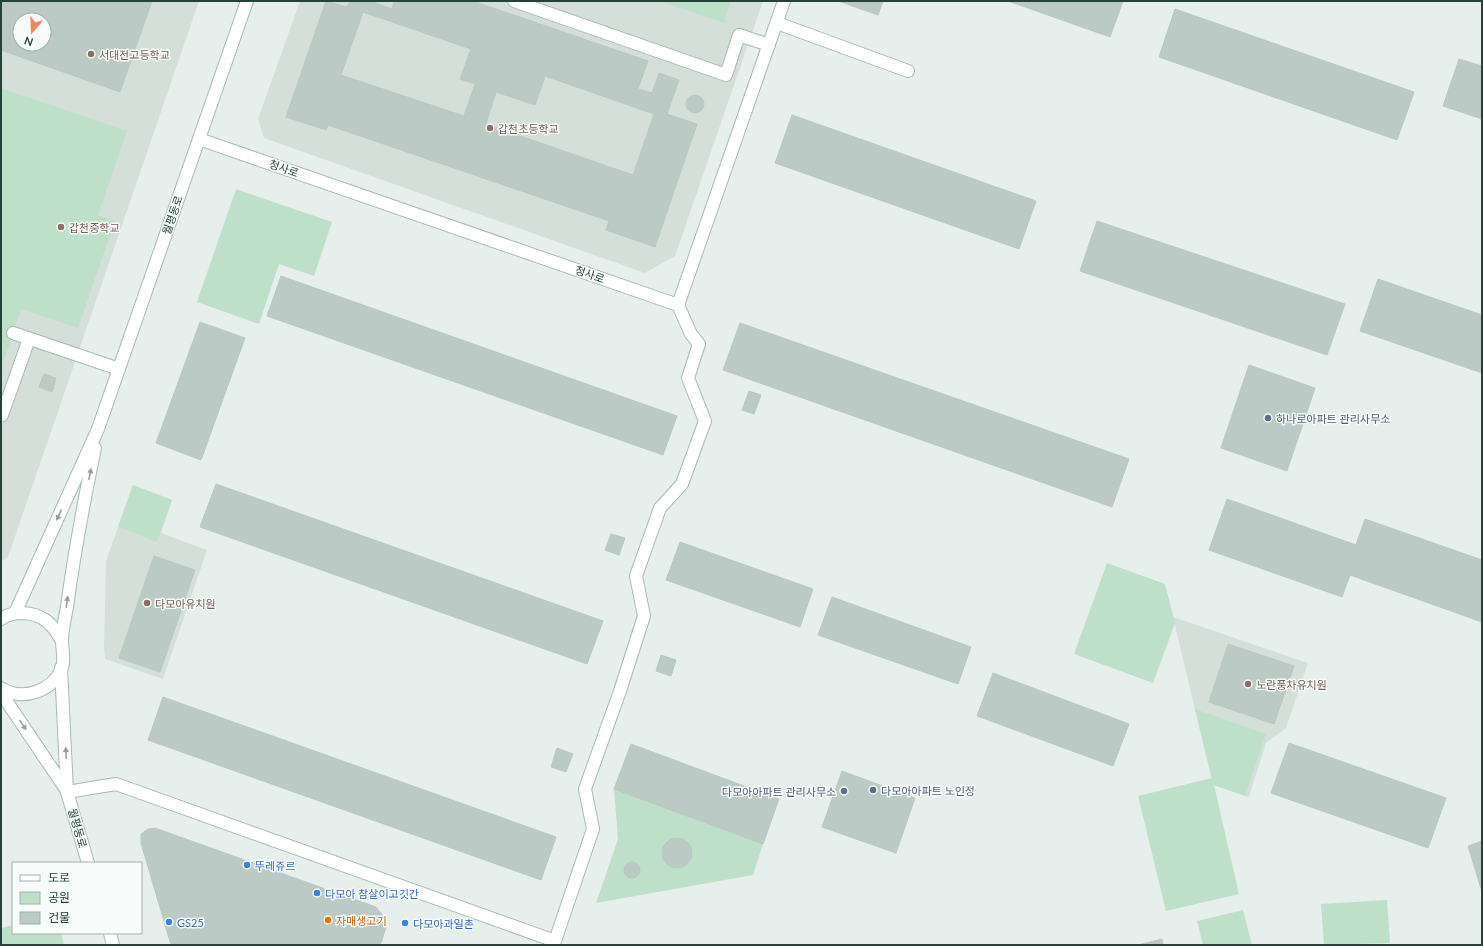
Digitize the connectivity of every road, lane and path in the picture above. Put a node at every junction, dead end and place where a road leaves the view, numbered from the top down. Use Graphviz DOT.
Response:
graph roads {
  1 [pos="247,1"];
  2 [pos="514,1"];
  3 [pos="784,1"];
  4 [pos="777,24"];
  5 [pos="769,45"];
  6 [pos="908,71"];
  7 [pos="199,139"];
  8 [pos="678,305"];
  9 [pos="13,333"];
  10 [pos="29,339"];
  11 [pos="119,369"];
  12 [pos="1,415"];
  13 [pos="98,429"];
  14 [pos="5,616"];
  15 [pos="62,641"];
  16 [pos="61,668"];
  17 [pos="1,688"];
  18 [pos="1,693"];
  19 [pos="67,792"];
  20 [pos="88,862"];
  21 [pos="110,934"];
  22 [pos="113,945"];
  1 -- 7 [label="street, 월평동로"];
  2 -- 5 [label="street"];
  3 -- 4 [label="street"];
  4 -- 5 [label="street"];
  4 -- 6 [label="street"];
  5 -- 8 [label="street"];
  7 -- 8 [label="street, 청사로"];
  7 -- 11 [label="street, 월평동로"];
  8 -- 19 [label="street"];
  9 -- 10 [label="street"];
  10 -- 11 [label="street"];
  10 -- 12 [label="street"];
  11 -- 13 [label="street, 월평동로"];
  13 -- 14 [label="street, one-way"];
  15 -- 13 [label="street, one-way"];
  14 -- 15 [label="street"];
  15 -- 16 [label="street"];
  16 -- 17 [label="street"];
  19 -- 16 [label="street, one-way"];
  18 -- 19 [label="street, one-way"];
  19 -- 20 [label="street, 월평동로"];
  21 -- 22 [label="street"];
}
